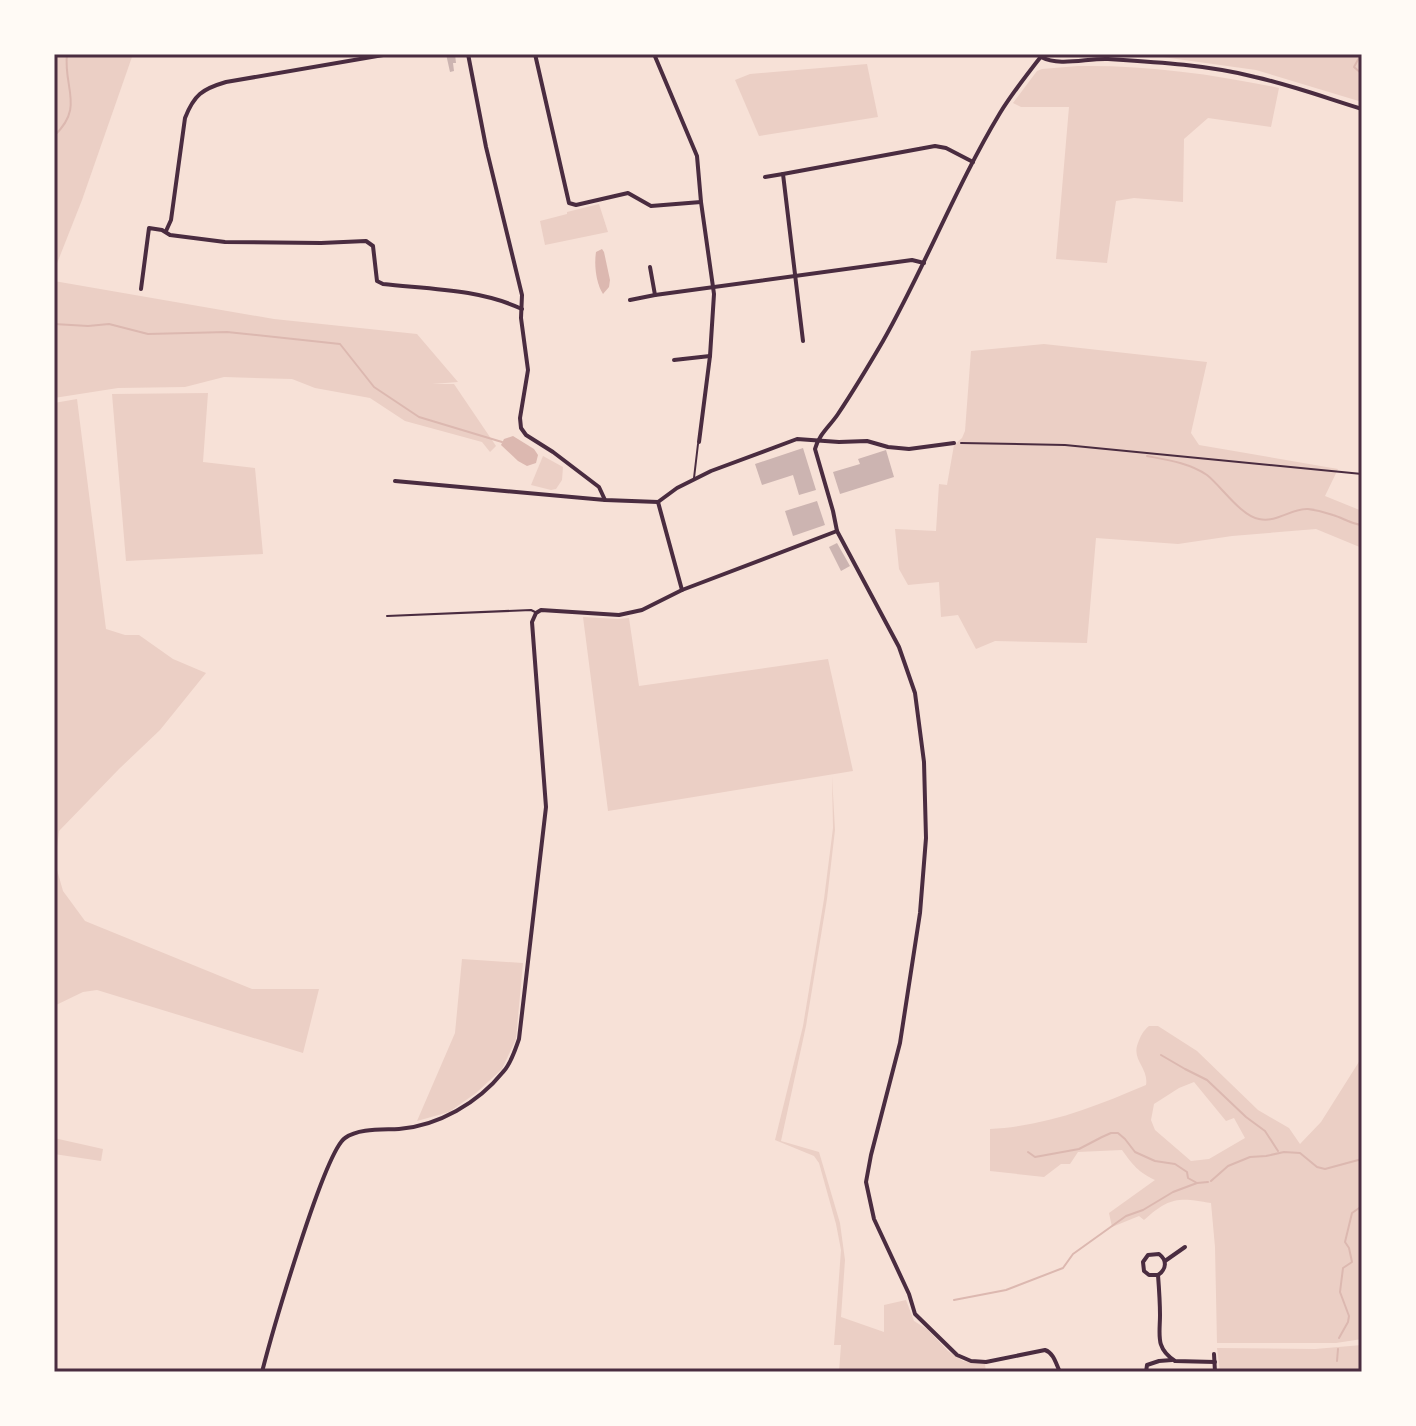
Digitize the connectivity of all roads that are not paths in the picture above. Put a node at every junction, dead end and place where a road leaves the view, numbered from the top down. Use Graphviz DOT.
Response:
graph roads {
  1 [pos="389,54"];
  2 [pos="468,54"];
  3 [pos="535,54"];
  4 [pos="654,54"];
  5 [pos="1042,55"];
  6 [pos="1362,109"];
  7 [pos="973,162"];
  8 [pos="783,174"];
  9 [pos="765,177"];
  10 [pos="701,202"];
  11 [pos="166,231"];
  12 [pos="924,263"];
  13 [pos="650,267"];
  14 [pos="797,276"];
  15 [pos="713,288"];
  16 [pos="141,289"];
  17 [pos="655,295"];
  18 [pos="630,300"];
  19 [pos="522,309"];
  20 [pos="803,341"];
  21 [pos="710,356"];
  22 [pos="674,360"];
  23 [pos="817,441"];
  24 [pos="699,442"];
  25 [pos="954,443"];
  26 [pos="694,479"];
  27 [pos="395,481"];
  28 [pos="605,500"];
  29 [pos="658,502"];
  30 [pos="837,531"];
  31 [pos="682,590"];
  32 [pos="536,613"];
  33 [pos="387,616"];
  34 [pos="1185,1247"];
  35 [pos="1165,1261"];
  36 [pos="1158,1275"];
  37 [pos="1214,1354"];
  38 [pos="1172,1360"];
  39 [pos="1215,1362"];
  40 [pos="262,1372"];
  41 [pos="1060,1372"];
  42 [pos="1146,1372"];
  43 [pos="1215,1372"];
  1 -- 11 [label="street"];
  2 -- 19 [label="street"];
  3 -- 10 [label="street"];
  4 -- 10 [label="street"];
  5 -- 6 [label="street"];
  5 -- 7 [label="street"];
  7 -- 8 [label="street"];
  7 -- 12 [label="street"];
  8 -- 9 [label="street"];
  8 -- 14 [label="street"];
  10 -- 15 [label="street"];
  11 -- 16 [label="street"];
  11 -- 19 [label="street"];
  12 -- 14 [label="street"];
  12 -- 23 [label="street"];
  13 -- 17 [label="street"];
  14 -- 15 [label="street"];
  14 -- 20 [label="street"];
  15 -- 17 [label="street"];
  15 -- 21 [label="street"];
  17 -- 18 [label="street"];
  19 -- 28 [label="street"];
  21 -- 22 [label="street"];
  21 -- 24 [label="street"];
  23 -- 25 [label="street"];
  23 -- 26 [label="street"];
  23 -- 30 [label="street"];
  24 -- 26 [label="lane"];
  26 -- 29 [label="street"];
  27 -- 28 [label="street"];
  28 -- 29 [label="street"];
  29 -- 31 [label="street"];
  30 -- 31 [label="street"];
  30 -- 41 [label="street"];
  31 -- 32 [label="street"];
  32 -- 33 [label="lane"];
  32 -- 40 [label="street"];
  34 -- 35 [label="street"];
  35 -- 36 [label="street"];
  35 -- 36 [label="street"];
  36 -- 38 [label="street"];
  37 -- 39 [label="street"];
  38 -- 39 [label="street"];
  38 -- 42 [label="street"];
  39 -- 43 [label="street"];
}
